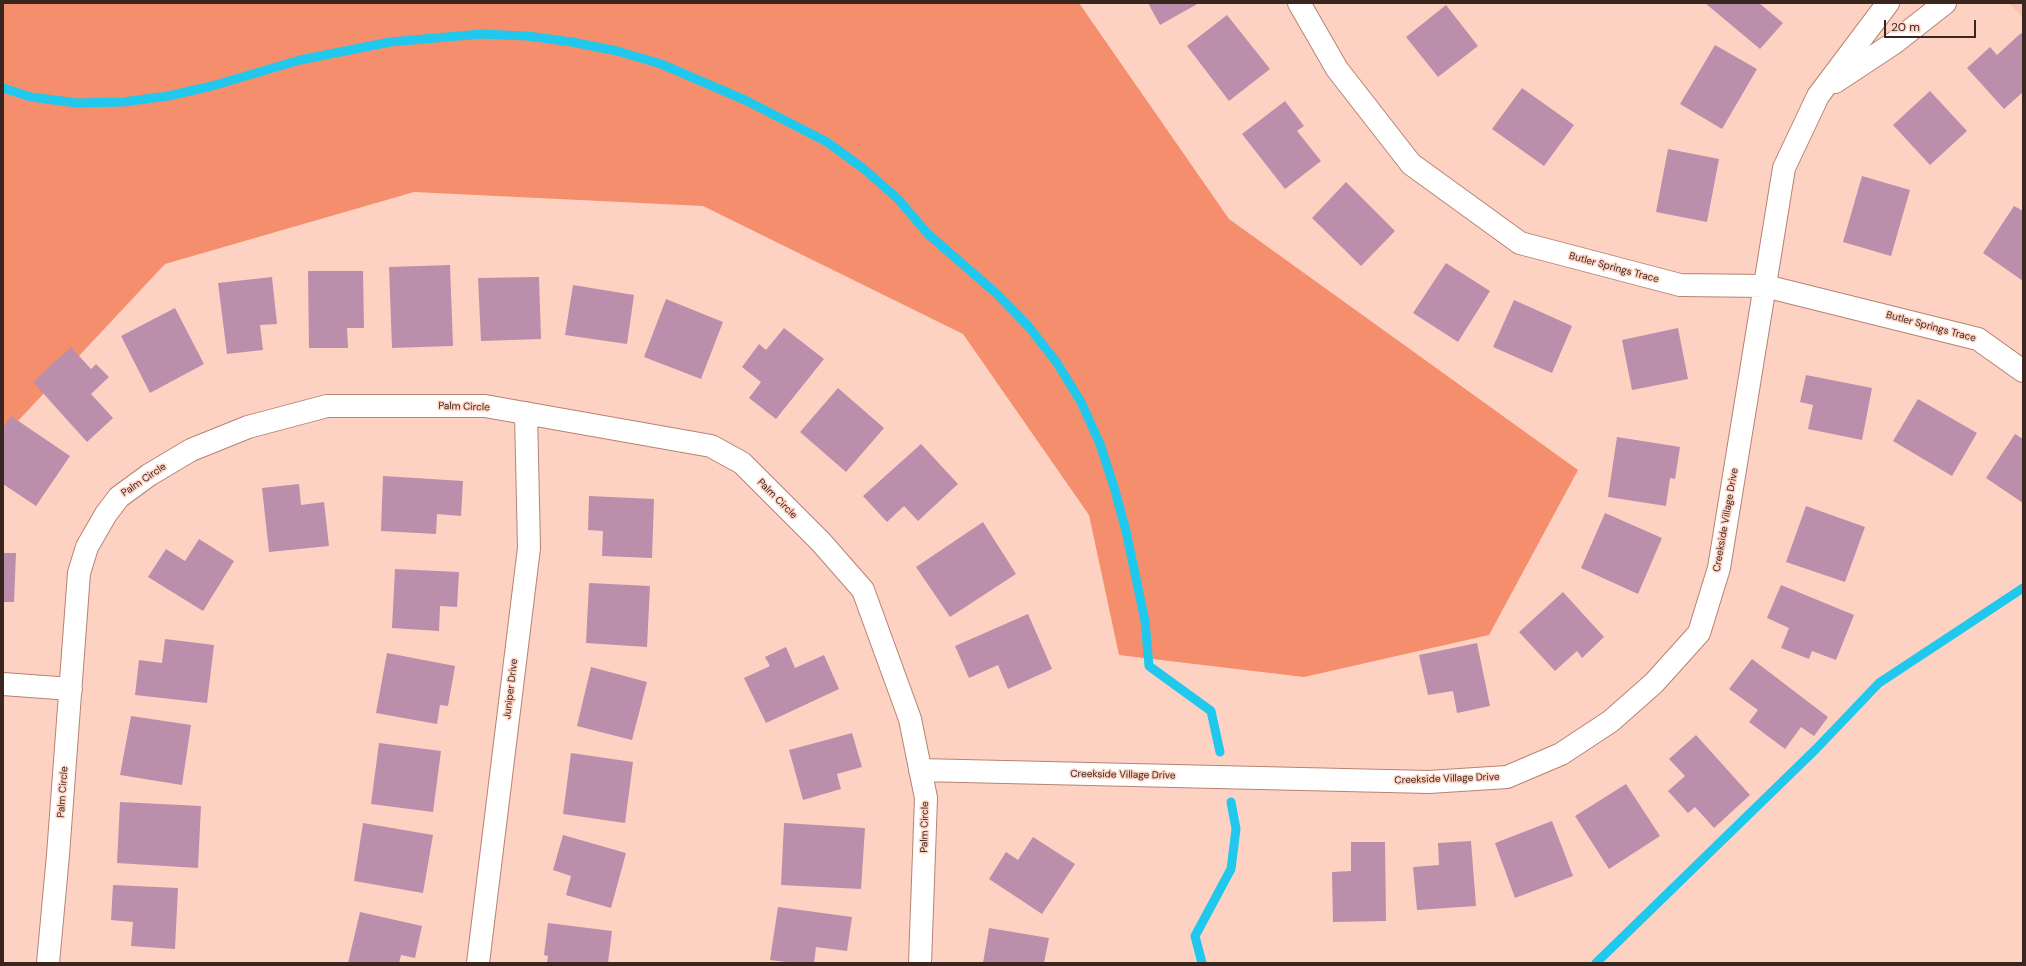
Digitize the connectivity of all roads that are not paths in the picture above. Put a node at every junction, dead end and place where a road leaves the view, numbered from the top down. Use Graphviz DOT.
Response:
graph roads {
  1 [pos="1299,3"];
  2 [pos="1888,3"];
  3 [pos="1946,3"];
  4 [pos="1822,90"];
  5 [pos="1765,286"];
  6 [pos="2023,371"];
  7 [pos="526,413"];
  8 [pos="3,684"];
  9 [pos="70,689"];
  10 [pos="920,770"];
  11 [pos="48,963"];
  12 [pos="478,963"];
  13 [pos="920,963"];
  1 -- 5 [label="street, Butler Springs Trace"];
  2 -- 4 [label="street, Creekside Village Drive"];
  3 -- 4 [label="street"];
  4 -- 5 [label="street, Creekside Village Drive"];
  5 -- 6 [label="street, Butler Springs Trace"];
  5 -- 10 [label="street, Creekside Village Drive"];
  7 -- 9 [label="street, Palm Circle"];
  7 -- 10 [label="street, Palm Circle"];
  7 -- 12 [label="street, Juniper Drive"];
  8 -- 9 [label="street"];
  9 -- 11 [label="street, Palm Circle"];
  10 -- 13 [label="street, Palm Circle"];
}
